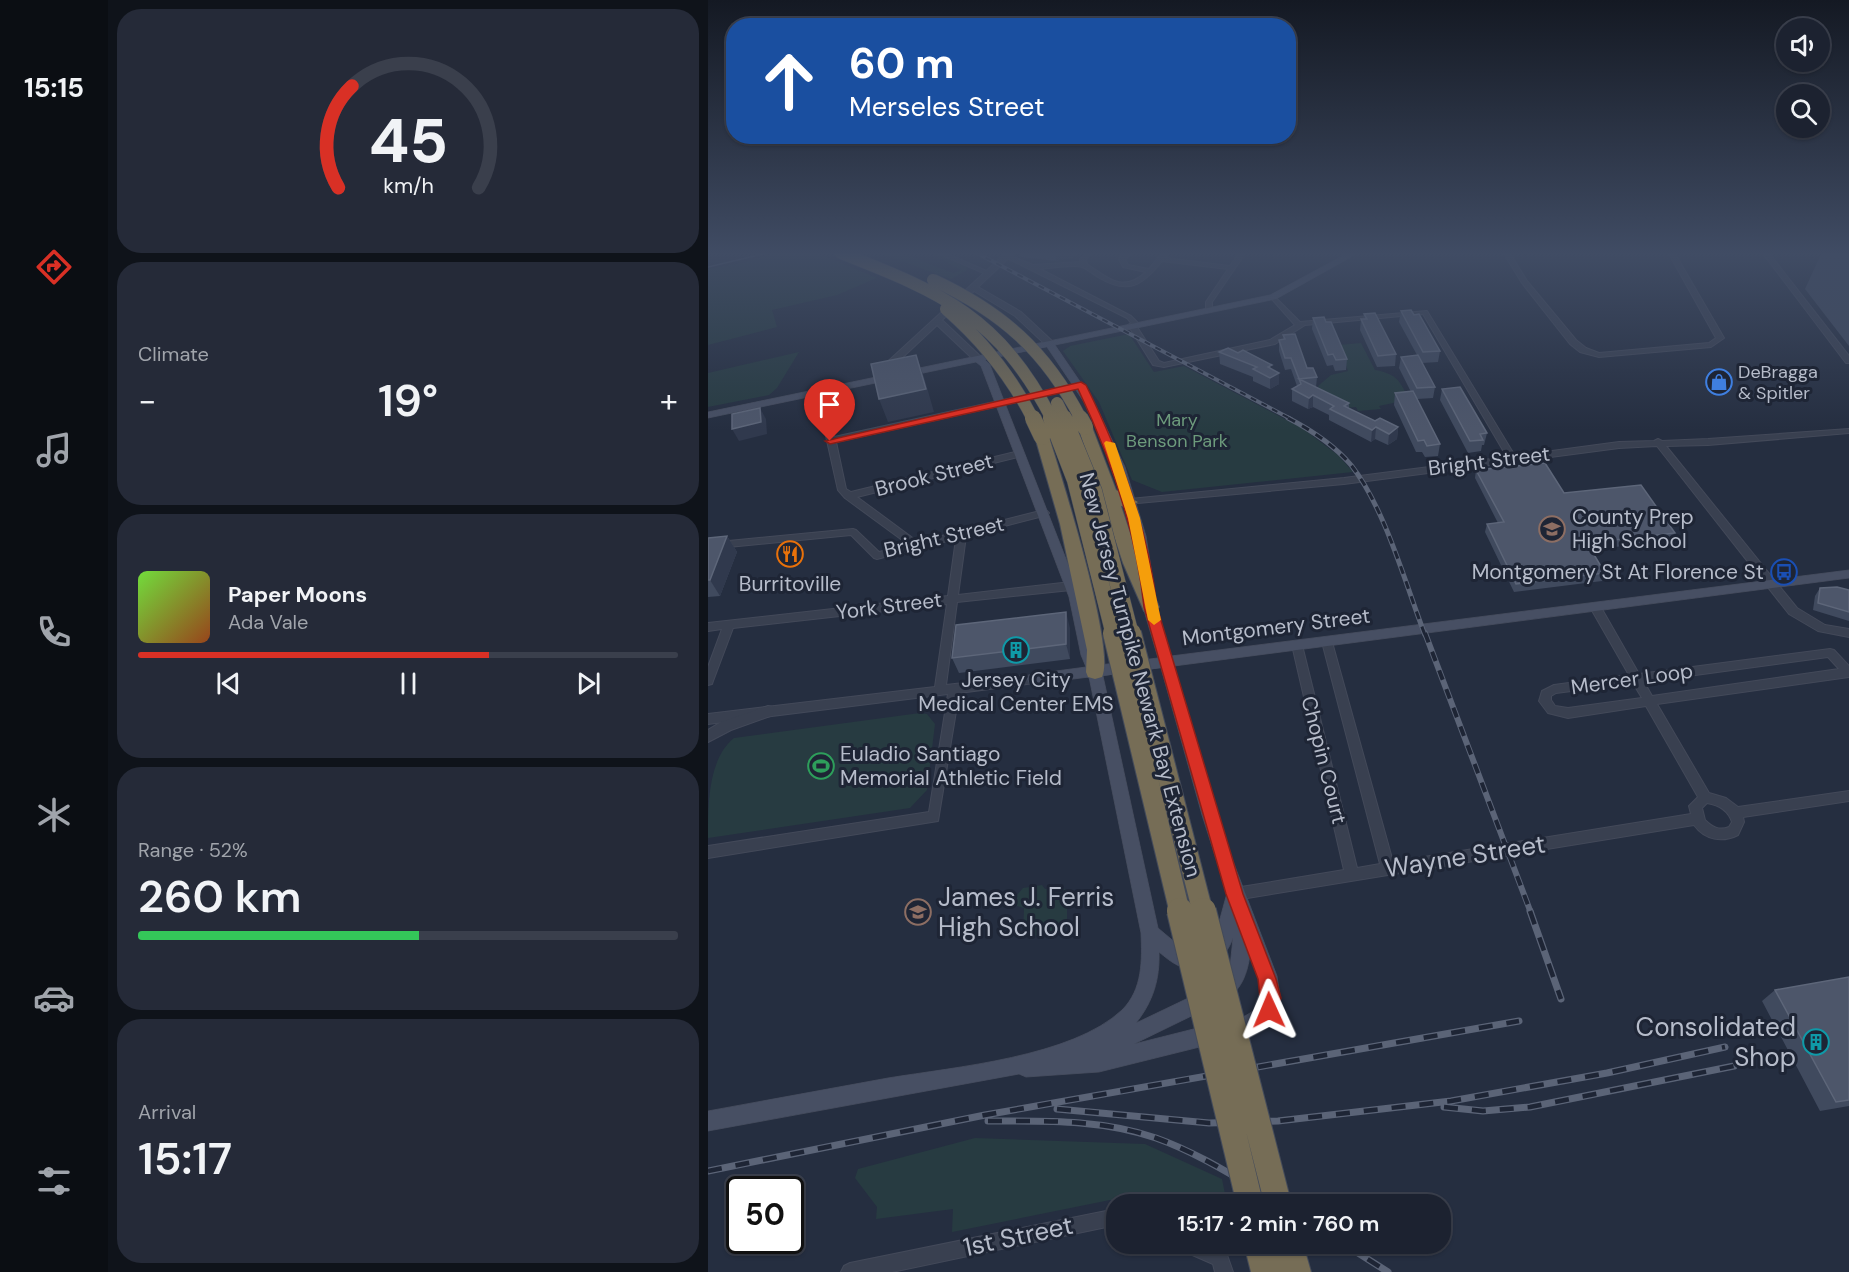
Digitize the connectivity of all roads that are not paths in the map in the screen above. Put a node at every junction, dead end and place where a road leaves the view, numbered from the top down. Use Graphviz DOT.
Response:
graph roads {
  1 [pos="947,311"];
  2 [pos="947,311"];
  3 [pos="963,311"];
  4 [pos="977,311"];
  5 [pos="991,311"];
  6 [pos="1014,311"];
  7 [pos="1118,311"];
  8 [pos="1202,311"];
  9 [pos="1286,311"];
  10 [pos="1548,311"];
  11 [pos="1705,311"];
  12 [pos="1811,311"];
  13 [pos="938,320"];
  14 [pos="1298,324"];
  15 [pos="1134,325"];
  16 [pos="1049,343"];
  17 [pos="977,358"];
  18 [pos="1849,361"];
  19 [pos="873,380"];
  20 [pos="1081,385"];
  21 [pos="820,391"];
  22 [pos="1001,403"];
  23 [pos="708,415"];
  24 [pos="1849,431"];
  25 [pos="830,441"];
  26 [pos="1658,442"];
  27 [pos="1019,454"];
  28 [pos="1513,460"];
  29 [pos="1111,494"];
  30 [pos="848,496"];
  31 [pos="1130,502"];
  32 [pos="1044,513"];
  33 [pos="961,536"];
  34 [pos="708,546"];
  35 [pos="918,546"];
  36 [pos="1849,574"];
  37 [pos="1770,584"];
  38 [pos="1071,586"];
  39 [pos="952,599"];
  40 [pos="1150,607"];
  41 [pos="1595,607"];
  42 [pos="729,625"];
  43 [pos="708,627"];
  44 [pos="1849,633"];
  45 [pos="1327,642"];
  46 [pos="1297,645"];
  47 [pos="1167,662"];
  48 [pos="1095,672"];
  49 [pos="1849,673"];
  50 [pos="1635,677"];
  51 [pos="1034,679"];
  52 [pos="708,681"];
  53 [pos="947,689"];
  54 [pos="1649,701"];
  55 [pos="768,711"];
  56 [pos="708,719"];
  57 [pos="708,737"];
  58 [pos="1849,796"];
  59 [pos="1705,798"];
  60 [pos="1735,813"];
  61 [pos="1696,819"];
  62 [pos="708,852"];
  63 [pos="1388,869"];
  64 [pos="1352,875"];
  65 [pos="1235,894"];
  66 [pos="1150,933"];
  67 [pos="1032,1066"];
  68 [pos="997,1068"];
  69 [pos="708,1121"];
  70 [pos="1248,1194"];
  71 [pos="1275,1194"];
  72 [pos="1106,1219"];
  73 [pos="1210,1254"];
  74 [pos="1262,1254"];
  75 [pos="1291,1254"];
  76 [pos="1223,1268"];
  77 [pos="870,1270"];
  78 [pos="850,1272"];
  79 [pos="1266,1272"];
  80 [pos="1296,1272"];
  1 -- 48 [label="highway, bridge"];
  2 -- 13 [label="street"];
  3 -- 70 [label="highway, New Jersey Turnpike Newark Bay Extension, bridge"];
  4 -- 71 [label="highway, New Jersey Turnpike Newark Bay Extension, bridge"];
  5 -- 29 [label="highway, bridge"];
  6 -- 16 [label="street"];
  7 -- 15 [label="street"];
  8 -- 15 [label="main road"];
  9 -- 14 [label="street"];
  10 -- 11 [label="street"];
  12 -- 18 [label="street"];
  13 -- 17 [label="street"];
  13 -- 19 [label="street"];
  14 -- 15 [label="street"];
  14 -- 28 [label="street"];
  15 -- 16 [label="main road"];
  16 -- 17 [label="main road"];
  16 -- 20 [label="main road"];
  17 -- 19 [label="main road"];
  17 -- 22 [label="main road"];
  19 -- 21 [label="main road"];
  20 -- 22 [label="street"];
  20 -- 31 [label="main road"];
  21 -- 23 [label="main road"];
  21 -- 25 [label="street"];
  22 -- 25 [label="street"];
  22 -- 27 [label="main road"];
  24 -- 26 [label="street, Bright Street"];
  25 -- 30 [label="street"];
  26 -- 28 [label="street, Bright Street"];
  26 -- 37 [label="street"];
  27 -- 30 [label="street, Brook Street"];
  27 -- 32 [label="main road"];
  28 -- 31 [label="street, Bright Street"];
  29 -- 31 [label="highway"];
  29 -- 40 [label="highway"];
  30 -- 35 [label="street"];
  31 -- 40 [label="main road"];
  32 -- 33 [label="street, Bright Street"];
  32 -- 38 [label="main road"];
  33 -- 35 [label="street, Bright Street"];
  33 -- 39 [label="street"];
  34 -- 35 [label="street, Bright Street"];
  36 -- 37 [label="main road, Montgomery Street"];
  37 -- 41 [label="main road, Montgomery Street"];
  37 -- 44 [label="street"];
  38 -- 39 [label="street, York Street"];
  38 -- 48 [label="main road"];
  39 -- 42 [label="street, York Street"];
  39 -- 53 [label="street"];
  40 -- 47 [label="main road"];
  41 -- 45 [label="main road, Montgomery Street"];
  41 -- 50 [label="street"];
  42 -- 43 [label="street, York Street"];
  42 -- 52 [label="street"];
  45 -- 46 [label="main road, Montgomery Street"];
  45 -- 63 [label="street, Chopin Court"];
  46 -- 47 [label="main road, Montgomery Street"];
  46 -- 64 [label="street, Chopin Court"];
  47 -- 48 [label="main road, Montgomery Street"];
  47 -- 65 [label="main road"];
  48 -- 51 [label="main road, Montgomery Street"];
  48 -- 66 [label="main road"];
  49 -- 50 [label="street, Mercer Loop"];
  49 -- 54 [label="street, Mercer Loop"];
  50 -- 54 [label="street"];
  50 -- 54 [label="street, Mercer Loop"];
  51 -- 53 [label="street, Montgomery Street"];
  53 -- 55 [label="street, Montgomery Street"];
  53 -- 62 [label="street"];
  54 -- 59 [label="street"];
  55 -- 56 [label="street, Montgomery Street"];
  55 -- 57 [label="street"];
  58 -- 60 [label="street"];
  59 -- 60 [label="street"];
  59 -- 61 [label="street"];
  60 -- 61 [label="street"];
  61 -- 63 [label="street, Wayne Street"];
  63 -- 64 [label="street, Wayne Street"];
  64 -- 65 [label="street, Wayne Street"];
  65 -- 66 [label="main road"];
  65 -- 67 [label="main road"];
  65 -- 67 [label="main road"];
  66 -- 68 [label="main road"];
  67 -- 68 [label="main road"];
  68 -- 69 [label="main road"];
  72 -- 77 [label="street, 1st Street"];
  73 -- 76 [label="street"];
  74 -- 79 [label="highway"];
  75 -- 80 [label="highway"];
  77 -- 78 [label="street, 1st Street"];
}
